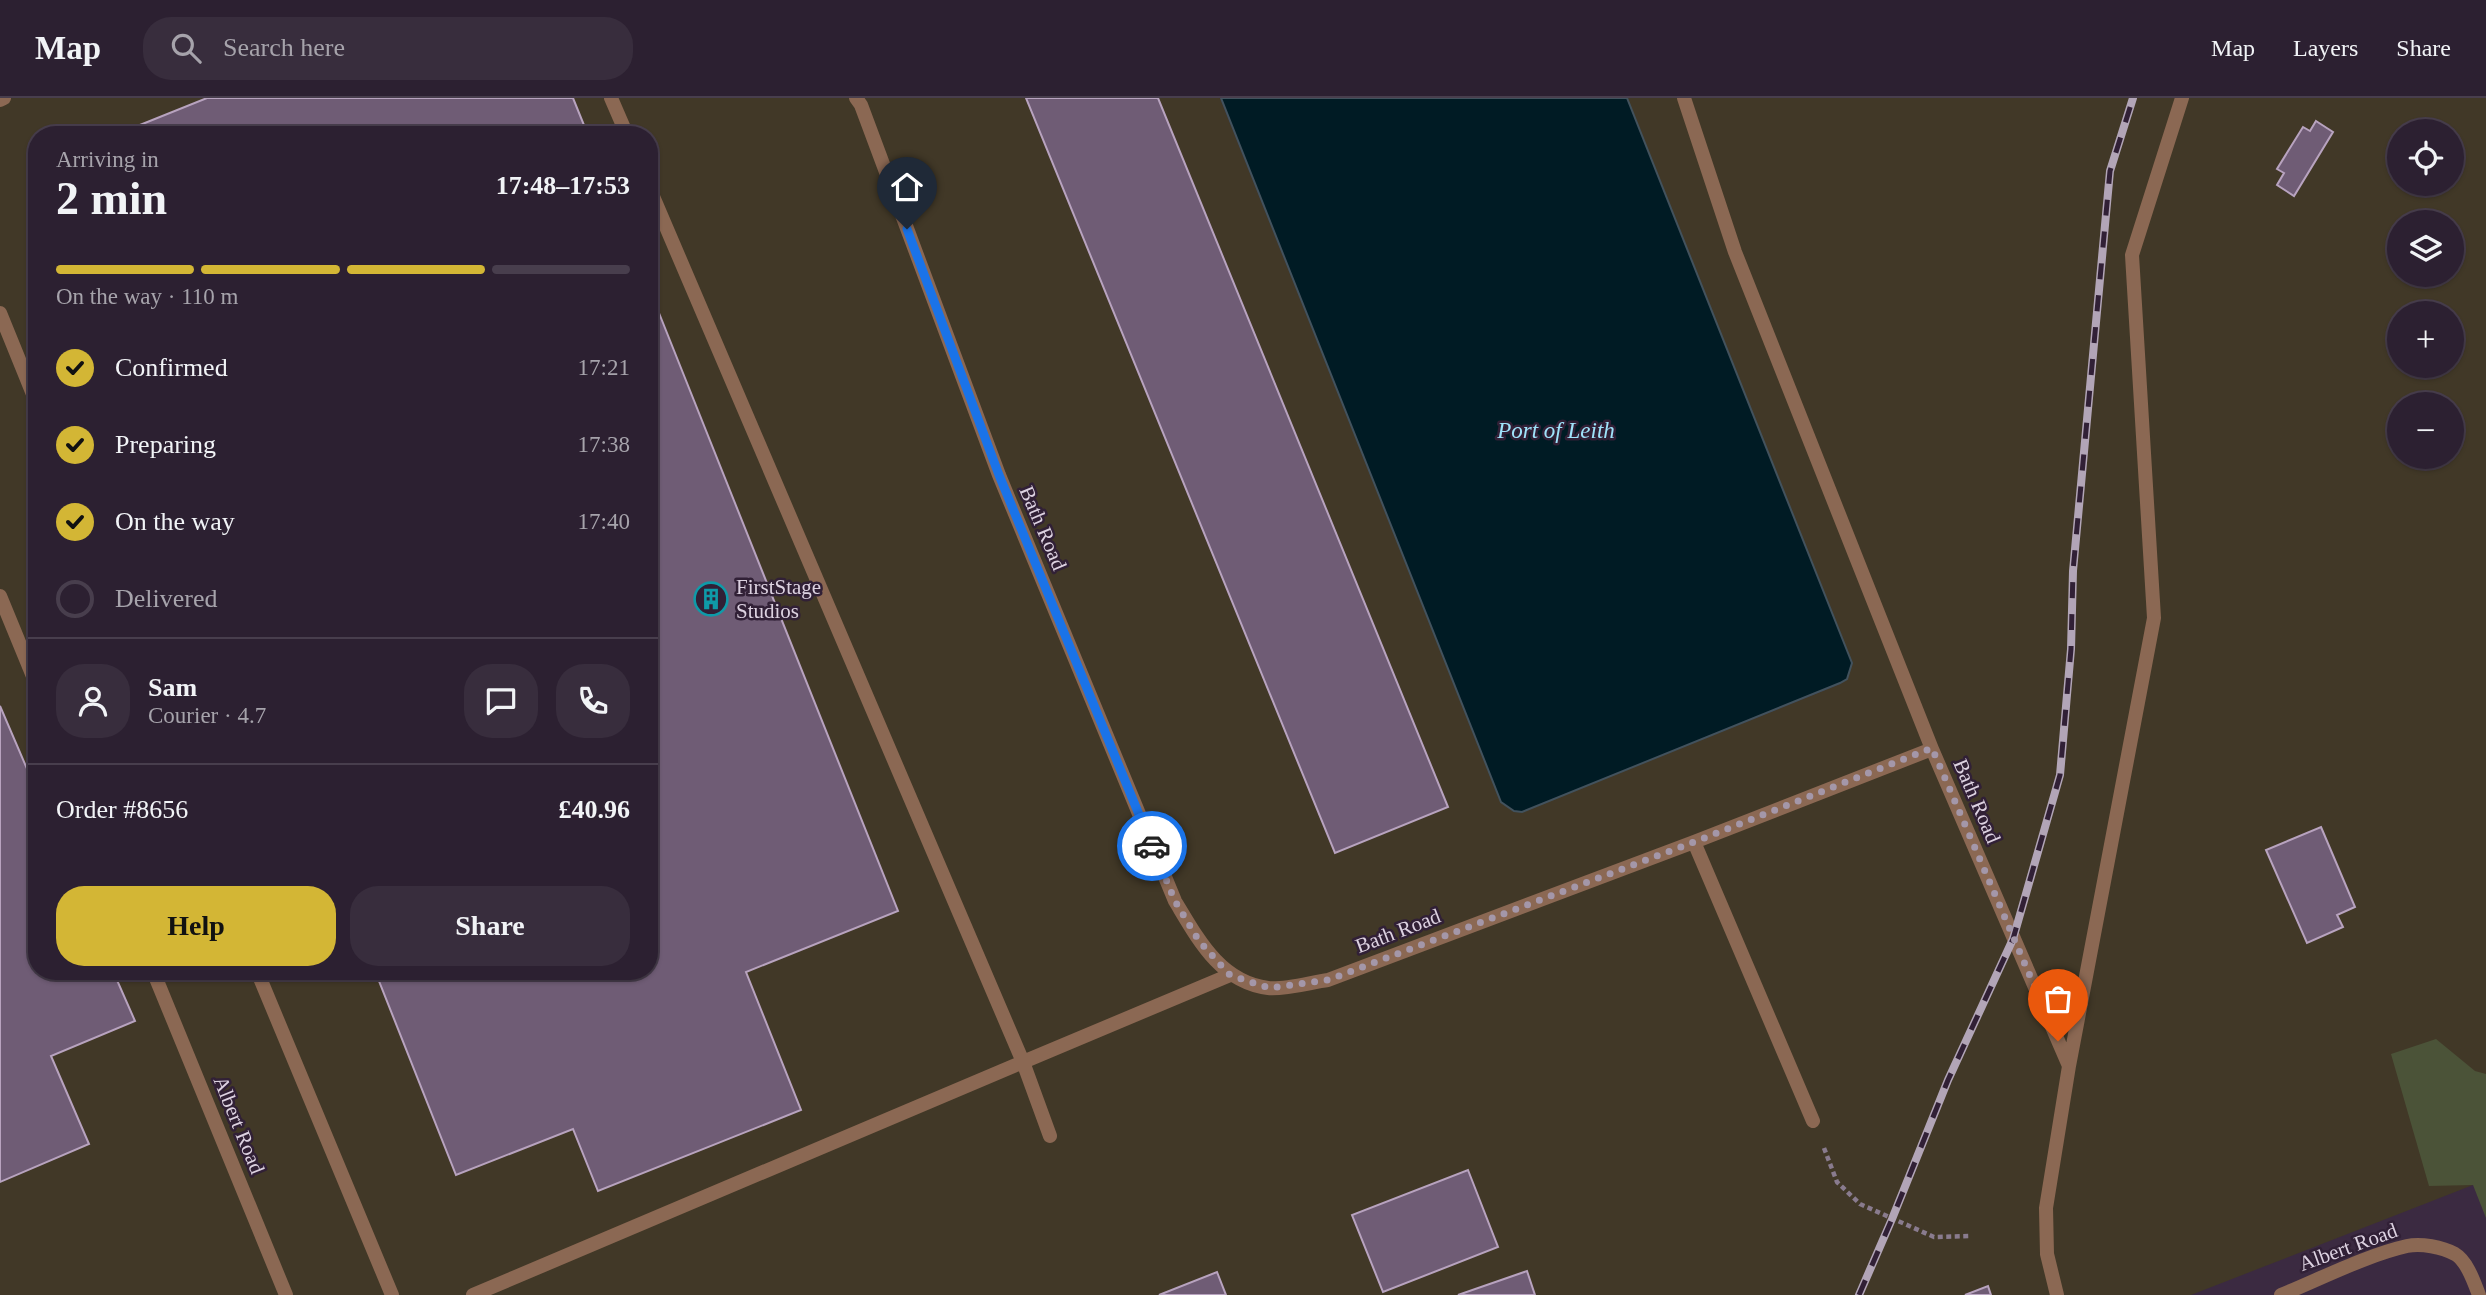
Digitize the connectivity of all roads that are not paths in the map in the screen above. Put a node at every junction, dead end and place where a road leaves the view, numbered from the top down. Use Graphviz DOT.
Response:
graph roads {
  1 [pos="611,98"];
  2 [pos="856,98"];
  3 [pos="1684,98"];
  4 [pos="2182,98"];
  5 [pos="623,126"];
  6 [pos="658,208"];
  7 [pos="0,313"];
  8 [pos="28,382"];
  9 [pos="0,596"];
  10 [pos="28,664"];
  11 [pos="1932,748"];
  12 [pos="1694,842"];
  13 [pos="1230,975"];
  14 [pos="157,980"];
  15 [pos="261,980"];
  16 [pos="1023,1062"];
  17 [pos="2069,1066"];
  18 [pos="1813,1121"];
  19 [pos="1050,1136"];
  20 [pos="286,1295"];
  21 [pos="392,1295"];
  22 [pos="473,1295"];
  23 [pos="2057,1295"];
  24 [pos="2281,1295"];
  25 [pos="2479,1295"];
  1 -- 5 [label="street"];
  2 -- 13 [label="street, Bath Road"];
  3 -- 11 [label="street"];
  4 -- 17 [label="street"];
  6 -- 16 [label="street"];
  7 -- 8 [label="street"];
  9 -- 10 [label="street"];
  11 -- 12 [label="street, Bath Road"];
  11 -- 17 [label="street, Bath Road"];
  12 -- 13 [label="street, Bath Road"];
  12 -- 18 [label="street"];
  13 -- 16 [label="street"];
  14 -- 20 [label="street, Albert Road"];
  15 -- 21 [label="street"];
  16 -- 19 [label="street"];
  16 -- 22 [label="street"];
  17 -- 23 [label="street"];
  24 -- 25 [label="street, Albert Road"];
}
